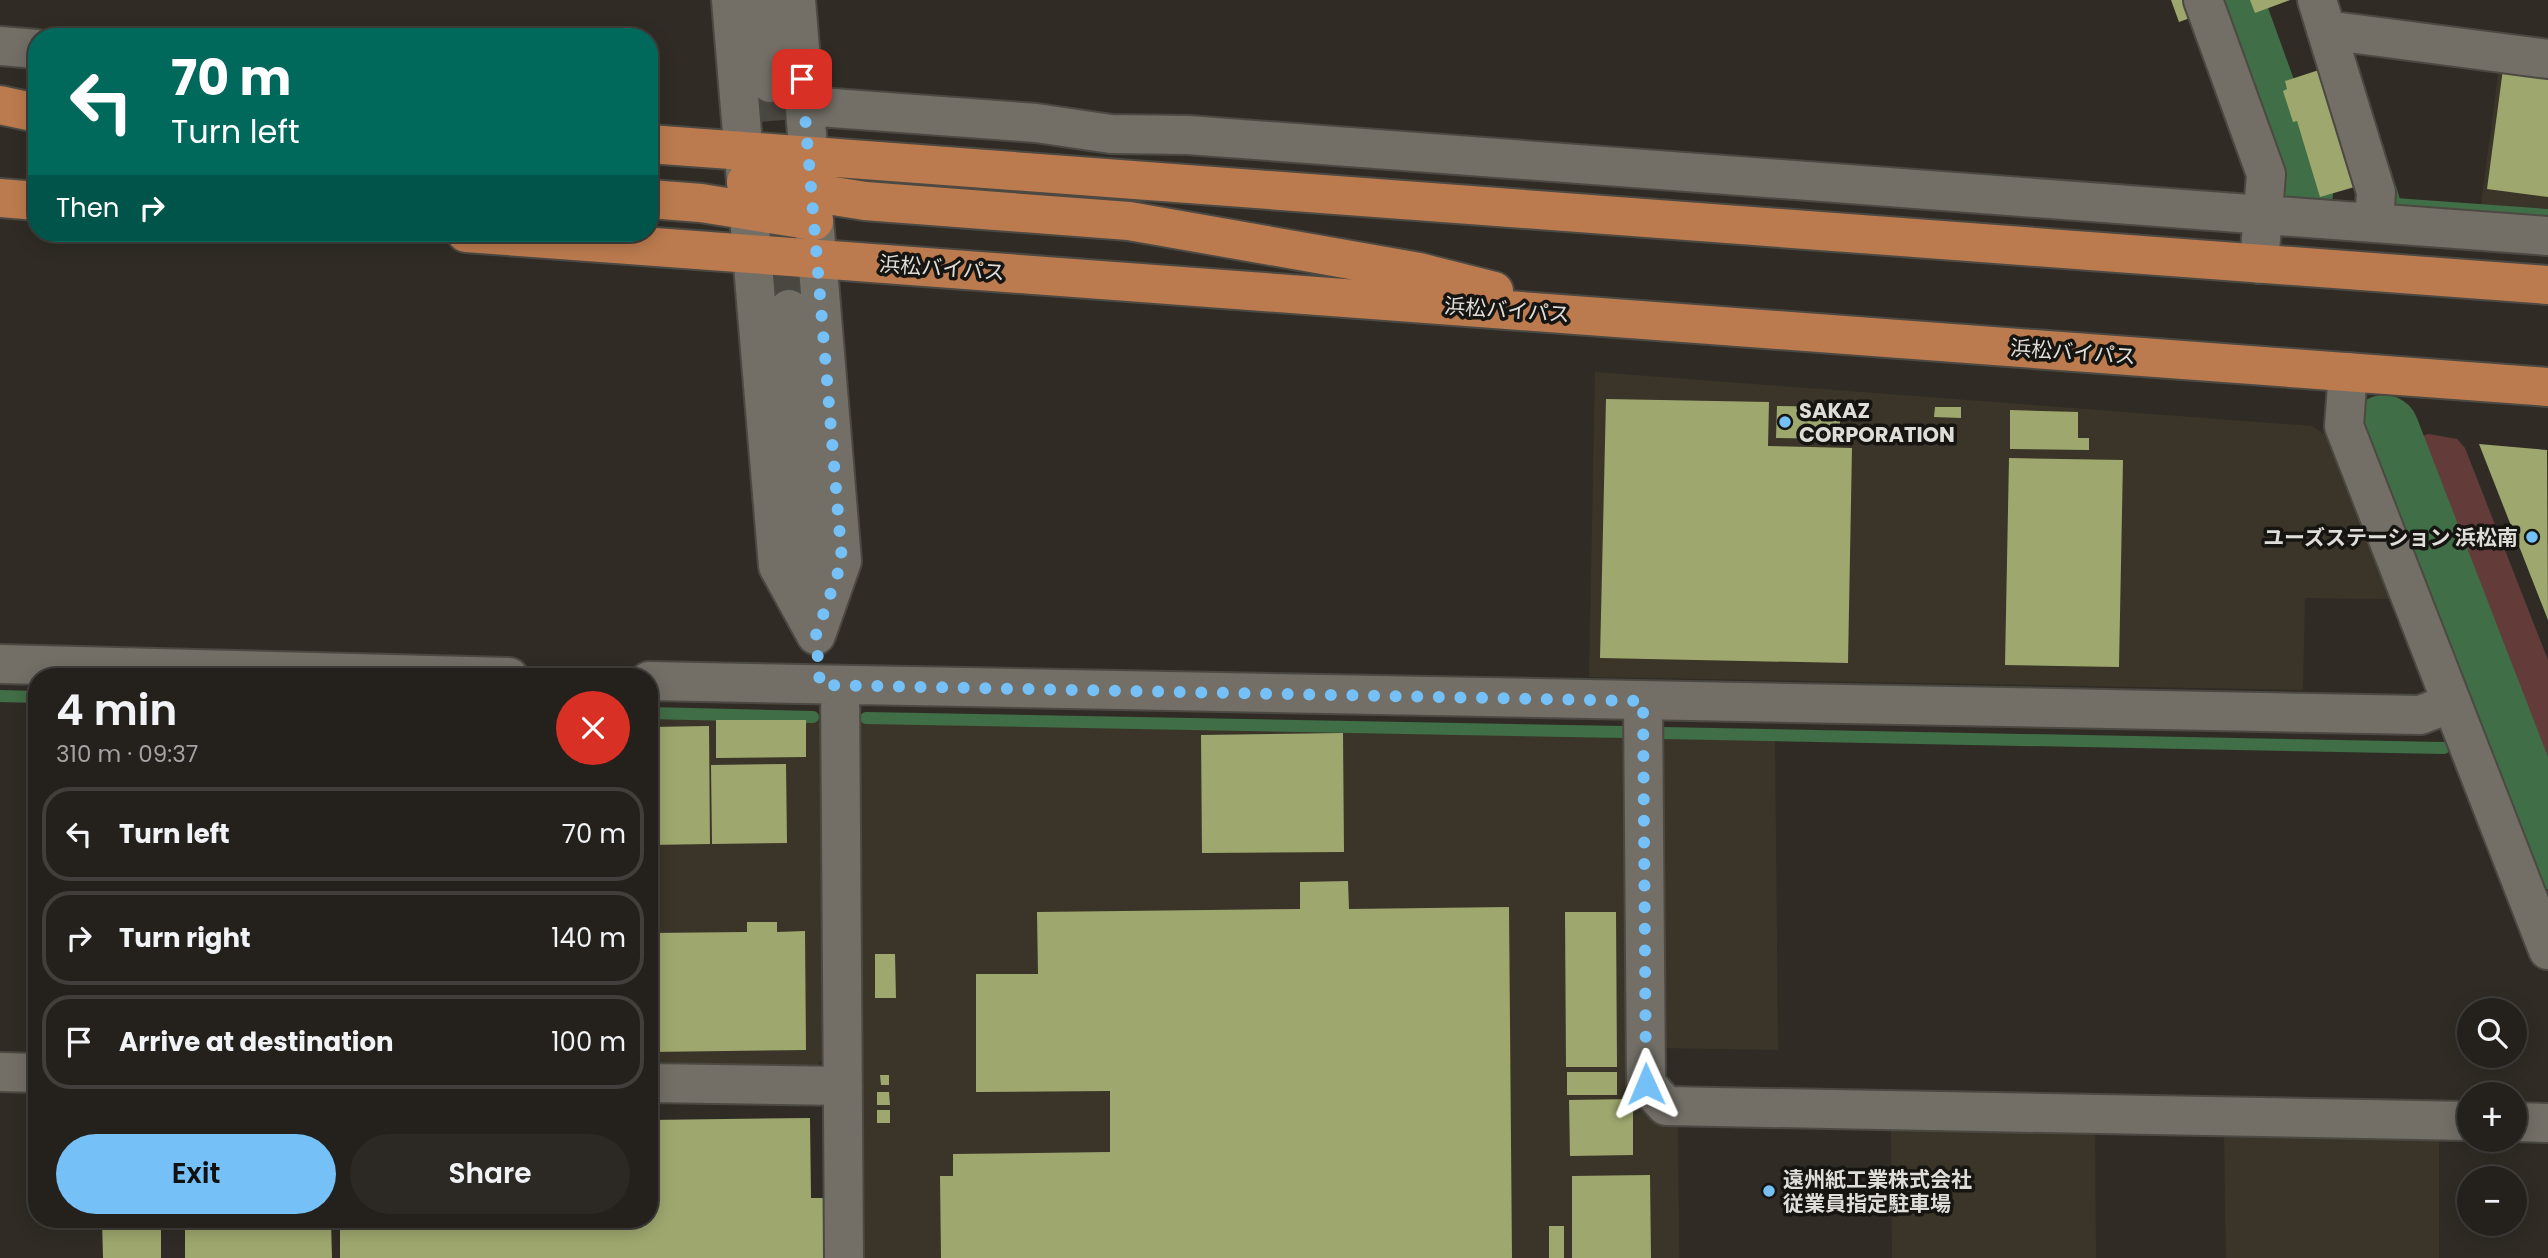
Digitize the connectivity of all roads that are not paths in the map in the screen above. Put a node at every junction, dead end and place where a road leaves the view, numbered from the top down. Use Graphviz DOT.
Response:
graph roads {
  1 [pos="731,0"];
  2 [pos="764,0"];
  3 [pos="796,0"];
  4 [pos="2203,0"];
  5 [pos="2321,15"];
  6 [pos="0,46"];
  7 [pos="28,48"];
  8 [pos="2548,59"];
  9 [pos="770,83"];
  10 [pos="0,96"];
  11 [pos="28,98"];
  12 [pos="0,105"];
  13 [pos="805,106"];
  14 [pos="28,111"];
  15 [pos="1111,134"];
  16 [pos="658,147"];
  17 [pos="1108,178"];
  18 [pos="746,181"];
  19 [pos="811,190"];
  20 [pos="0,198"];
  21 [pos="28,200"];
  22 [pos="658,200"];
  23 [pos="2263,214"];
  24 [pos="2374,223"];
  25 [pos="2432,227"];
  26 [pos="2548,236"];
  27 [pos="589,242"];
  28 [pos="752,254"];
  29 [pos="817,259"];
  30 [pos="2259,264"];
  31 [pos="2428,276"];
  32 [pos="2548,285"];
  33 [pos="789,309"];
  34 [pos="1589,316"];
  35 [pos="2348,372"];
  36 [pos="2548,387"];
  37 [pos="816,635"];
  38 [pos="0,664"];
  39 [pos="157,668"];
  40 [pos="658,681"];
  41 [pos="830,686"];
  42 [pos="1643,701"];
  43 [pos="2452,703"];
  44 [pos="2548,950"];
  45 [pos="0,1072"];
  46 [pos="28,1073"];
  47 [pos="658,1083"];
  48 [pos="843,1086"];
  49 [pos="2457,1121"];
  50 [pos="2527,1122"];
  51 [pos="2548,1123"];
  52 [pos="845,1258"];
  1 -- 18 [label="street"];
  2 -- 9 [label="street"];
  3 -- 13 [label="street"];
  4 -- 23 [label="street"];
  5 -- 8 [label="street"];
  5 -- 24 [label="street"];
  6 -- 7 [label="street"];
  10 -- 11 [label="highway"];
  12 -- 14 [label="highway"];
  13 -- 15 [label="street"];
  13 -- 19 [label="street"];
  15 -- 17 [label="street"];
  15 -- 23 [label="street"];
  16 -- 18 [label="highway"];
  17 -- 19 [label="highway"];
  17 -- 30 [label="highway"];
  18 -- 19 [label="highway"];
  18 -- 19 [label="highway"];
  18 -- 22 [label="highway"];
  18 -- 28 [label="street"];
  19 -- 29 [label="street"];
  19 -- 34 [label="highway"];
  20 -- 21 [label="highway"];
  23 -- 24 [label="street"];
  23 -- 30 [label="street"];
  24 -- 25 [label="street"];
  25 -- 26 [label="street"];
  25 -- 31 [label="street"];
  27 -- 28 [label="highway, 浜松バイパス"];
  28 -- 29 [label="highway, 浜松バイパス"];
  28 -- 37 [label="street"];
  29 -- 34 [label="highway, 浜松バイパス"];
  29 -- 37 [label="street"];
  30 -- 31 [label="highway"];
  31 -- 32 [label="highway"];
  33 -- 37 [label="street"];
  34 -- 35 [label="highway, 浜松バイパス"];
  35 -- 36 [label="highway, 浜松バイパス"];
  35 -- 43 [label="street"];
  37 -- 41 [label="street"];
  38 -- 39 [label="street"];
  40 -- 41 [label="street"];
  41 -- 42 [label="street"];
  41 -- 48 [label="street"];
  42 -- 43 [label="street"];
  42 -- 49 [label="street"];
  43 -- 44 [label="street"];
  45 -- 46 [label="street"];
  47 -- 48 [label="street"];
  48 -- 52 [label="street"];
  50 -- 51 [label="street"];
}
